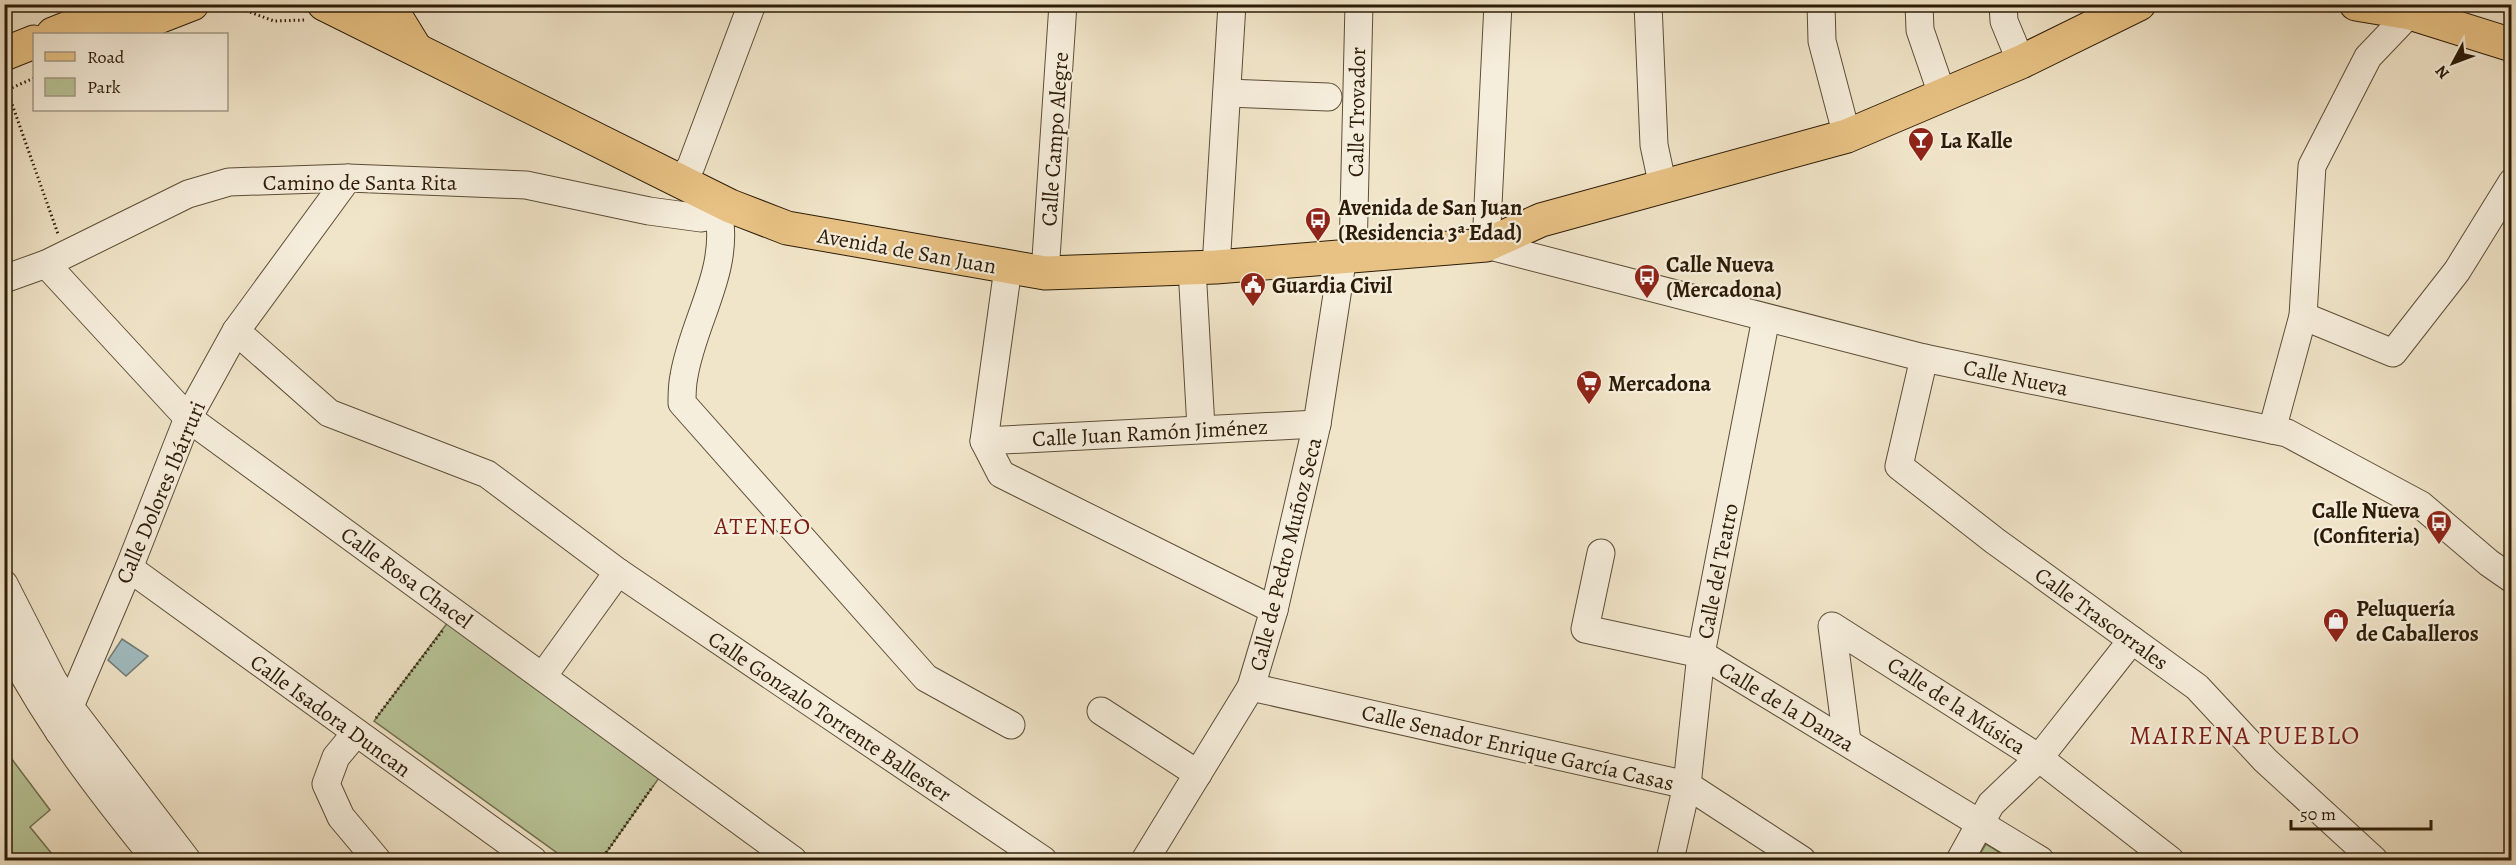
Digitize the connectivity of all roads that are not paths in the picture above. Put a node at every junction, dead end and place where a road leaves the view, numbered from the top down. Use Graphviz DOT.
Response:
graph roads {
  1 [pos="128,4"];
  2 [pos="752,4"];
  3 [pos="1063,4"];
  4 [pos="1232,4"];
  5 [pos="1359,4"];
  6 [pos="1498,4"];
  7 [pos="1648,4"];
  8 [pos="1821,4"];
  9 [pos="1919,4"];
  10 [pos="2003,4"];
  11 [pos="2139,4"];
  12 [pos="2356,4"];
  13 [pos="198,5"];
  14 [pos="315,12"];
  15 [pos="2410,13"];
  16 [pos="380,16"];
  17 [pos="56,33"];
  18 [pos="118,33"];
  19 [pos="33,42"];
  20 [pos="2511,45"];
  21 [pos="4,54"];
  22 [pos="2021,62"];
  23 [pos="33,64"];
  24 [pos="4,75"];
  25 [pos="1227,93"];
  26 [pos="1328,97"];
  27 [pos="1943,97"];
  28 [pos="1847,136"];
  29 [pos="672,177"];
  30 [pos="348,178"];
  31 [pos="2511,182"];
  32 [pos="1663,187"];
  33 [pos="649,211"];
  34 [pos="724,211"];
  35 [pos="1526,227"];
  36 [pos="1486,245"];
  37 [pos="1348,256"];
  38 [pos="1535,258"];
  39 [pos="56,259"];
  40 [pos="1008,268"];
  41 [pos="1204,268"];
  42 [pos="1045,273"];
  43 [pos="4,279"];
  44 [pos="2303,316"];
  45 [pos="1766,318"];
  46 [pos="236,331"];
  47 [pos="1924,357"];
  48 [pos="188,418"];
  49 [pos="1317,424"];
  50 [pos="1201,428"];
  51 [pos="2272,430"];
  52 [pos="984,441"];
  53 [pos="1601,554"];
  54 [pos="129,568"];
  55 [pos="618,572"];
  56 [pos="2511,579"];
  57 [pos="4,584"];
  58 [pos="1274,610"];
  59 [pos="4,638"];
  60 [pos="2132,640"];
  61 [pos="1701,654"];
  62 [pos="543,676"];
  63 [pos="1251,687"];
  64 [pos="70,707"];
  65 [pos="1101,711"];
  66 [pos="1011,726"];
  67 [pos="59,732"];
  68 [pos="356,733"];
  69 [pos="1847,741"];
  70 [pos="2039,758"];
  71 [pos="1198,774"];
  72 [pos="1687,785"];
  73 [pos="1979,825"];
  74 [pos="156,861"];
  75 [pos="187,861"];
  76 [pos="377,861"];
  77 [pos="533,861"];
  78 [pos="793,861"];
  79 [pos="1042,861"];
  80 [pos="1145,861"];
  81 [pos="1670,861"];
  82 [pos="1802,861"];
  83 [pos="1960,861"];
  84 [pos="2040,861"];
  85 [pos="2170,861"];
  86 [pos="2374,861"];
  1 -- 17 [label="main road"];
  2 -- 29 [label="street"];
  3 -- 42 [label="street, Calle Campo Alegre"];
  4 -- 25 [label="street"];
  5 -- 37 [label="street, Calle Trovador"];
  6 -- 36 [label="street"];
  7 -- 32 [label="street"];
  8 -- 28 [label="street"];
  9 -- 27 [label="street"];
  10 -- 22 [label="street"];
  11 -- 22 [label="main road, Avenida de San Juan"];
  12 -- 15 [label="main road"];
  13 -- 18 [label="main road"];
  14 -- 16 [label="main road"];
  15 -- 20 [label="main road"];
  15 -- 44 [label="street"];
  16 -- 29 [label="main road, Avenida de San Juan"];
  19 -- 21 [label="main road"];
  22 -- 27 [label="main road, Avenida de San Juan"];
  23 -- 24 [label="main road"];
  25 -- 26 [label="street"];
  25 -- 41 [label="street"];
  27 -- 28 [label="main road, Avenida de San Juan"];
  28 -- 32 [label="main road, Avenida de San Juan"];
  29 -- 33 [label="street"];
  29 -- 34 [label="main road, Avenida de San Juan"];
  30 -- 33 [label="street, Camino de Santa Rita"];
  30 -- 39 [label="street, Camino de Santa Rita"];
  30 -- 46 [label="street, Calle Dolores Ibárruri"];
  31 -- 44 [label="street"];
  32 -- 35 [label="main road, Avenida de San Juan"];
  33 -- 34 [label="street, Camino de Santa Rita"];
  34 -- 40 [label="main road, Avenida de San Juan"];
  34 -- 66 [label="street"];
  35 -- 36 [label="main road, Avenida de San Juan"];
  35 -- 38 [label="street"];
  36 -- 37 [label="main road, Avenida de San Juan"];
  36 -- 38 [label="street, Calle Nueva"];
  37 -- 41 [label="main road, Avenida de San Juan"];
  37 -- 49 [label="street, Calle de Pedro Muñoz Seca"];
  38 -- 45 [label="street, Calle Nueva"];
  39 -- 43 [label="street, Camino de Santa Rita"];
  39 -- 48 [label="street, Calle Rosa Chacel"];
  40 -- 42 [label="main road, Avenida de San Juan"];
  40 -- 52 [label="street"];
  41 -- 42 [label="main road, Avenida de San Juan"];
  41 -- 50 [label="street"];
  44 -- 51 [label="street"];
  45 -- 47 [label="street, Calle Nueva"];
  45 -- 61 [label="street, Calle del Teatro"];
  46 -- 48 [label="street, Calle Dolores Ibárruri"];
  46 -- 55 [label="street, Calle Gonzalo Torrente Ballester"];
  47 -- 51 [label="street, Calle Nueva"];
  47 -- 60 [label="street, Calle Trascorrales"];
  48 -- 54 [label="street, Calle Dolores Ibárruri"];
  48 -- 62 [label="street, Calle Rosa Chacel"];
  49 -- 50 [label="street, Calle Juan Ramón Jiménez"];
  49 -- 58 [label="street, Calle de Pedro Muñoz Seca"];
  50 -- 52 [label="street, Calle Juan Ramón Jiménez"];
  51 -- 56 [label="street, Calle Nueva"];
  52 -- 58 [label="street"];
  53 -- 61 [label="street, Calle de la Danza"];
  54 -- 64 [label="street, Calle Dolores Ibárruri"];
  54 -- 68 [label="street, Calle Isadora Duncan"];
  55 -- 62 [label="street"];
  55 -- 79 [label="street, Calle Gonzalo Torrente Ballester"];
  57 -- 64 [label="street"];
  58 -- 63 [label="street, Calle de Pedro Muñoz Seca"];
  59 -- 67 [label="street"];
  60 -- 70 [label="street"];
  60 -- 86 [label="street, Calle Trascorrales"];
  61 -- 69 [label="street, Calle de la Danza"];
  61 -- 72 [label="street, Calle del Teatro"];
  62 -- 78 [label="street, Calle Rosa Chacel"];
  63 -- 71 [label="street, Calle de Pedro Muñoz Seca"];
  63 -- 72 [label="street, Calle Senador Enrique García Casas"];
  64 -- 67 [label="street, Calle Dolores Ibárruri"];
  64 -- 75 [label="street"];
  65 -- 71 [label="street"];
  67 -- 74 [label="street"];
  68 -- 76 [label="street"];
  68 -- 77 [label="street, Calle Isadora Duncan"];
  69 -- 70 [label="street, Calle de la Música"];
  69 -- 73 [label="street, Calle de la Danza"];
  70 -- 73 [label="street"];
  70 -- 85 [label="street, Calle de la Música"];
  71 -- 80 [label="street, Calle de Pedro Muñoz Seca"];
  72 -- 81 [label="street, Calle del Teatro"];
  72 -- 82 [label="street, Calle Senador Enrique García Casas"];
  73 -- 83 [label="street"];
  73 -- 84 [label="street, Calle de la Danza"];
}
